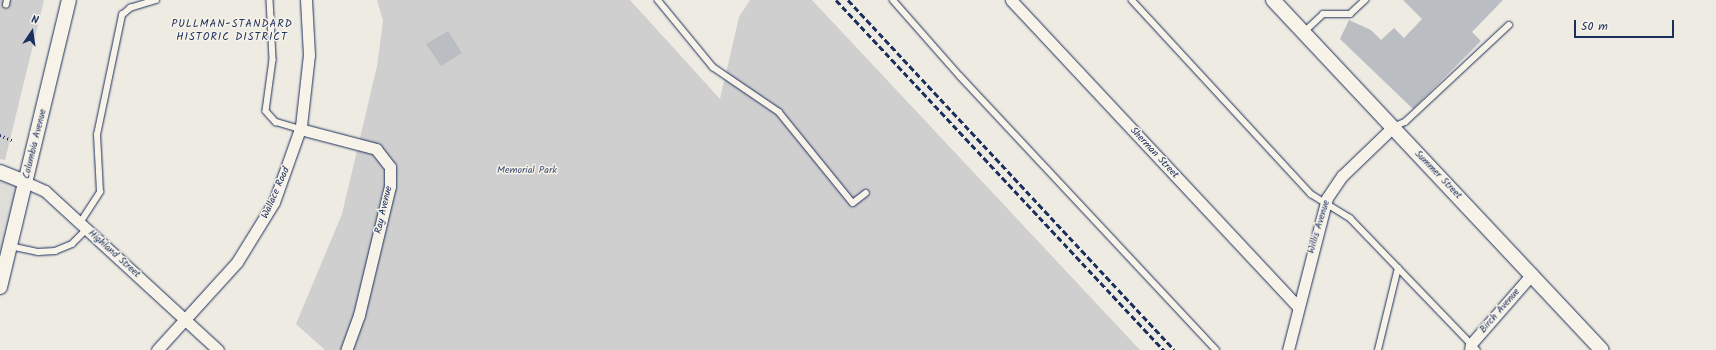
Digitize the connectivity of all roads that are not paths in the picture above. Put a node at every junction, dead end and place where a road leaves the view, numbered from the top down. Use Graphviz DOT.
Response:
graph roads {
  1 [pos="69,0"];
  2 [pos="156,0"];
  3 [pos="270,0"];
  4 [pos="306,0"];
  5 [pos="658,0"];
  6 [pos="893,0"];
  7 [pos="1011,0"];
  8 [pos="1132,0"];
  9 [pos="1273,0"];
  10 [pos="1365,0"];
  11 [pos="1509,26"];
  12 [pos="1304,33"];
  13 [pos="1393,128"];
  14 [pos="300,129"];
  15 [pos="0,172"];
  16 [pos="25,182"];
  17 [pos="866,193"];
  18 [pos="1326,204"];
  19 [pos="83,226"];
  20 [pos="10,246"];
  21 [pos="1398,268"];
  22 [pos="1532,274"];
  23 [pos="0,287"];
  24 [pos="1297,306"];
  25 [pos="185,319"];
  26 [pos="1473,348"];
  27 [pos="157,350"];
  28 [pos="218,350"];
  29 [pos="346,350"];
  30 [pos="1216,350"];
  31 [pos="1288,350"];
  32 [pos="1378,350"];
  33 [pos="1602,350"];
  1 -- 16 [label="street, Columbia Avenue"];
  2 -- 19 [label="lane"];
  3 -- 14 [label="lane"];
  4 -- 14 [label="street, Wallace Road"];
  5 -- 17 [label="lane"];
  6 -- 30 [label="lane"];
  7 -- 24 [label="street, Sherman Street"];
  8 -- 18 [label="lane"];
  9 -- 12 [label="street, Summer Street"];
  10 -- 12 [label="lane"];
  11 -- 13 [label="lane"];
  12 -- 13 [label="street, Summer Street"];
  13 -- 18 [label="street, Willis Avenue"];
  13 -- 22 [label="street, Summer Street"];
  14 -- 25 [label="street, Wallace Road"];
  14 -- 29 [label="street, Ray Avenue"];
  15 -- 16 [label="street, Highland Street"];
  16 -- 19 [label="street, Highland Street"];
  16 -- 20 [label="street, Columbia Avenue"];
  18 -- 21 [label="lane"];
  18 -- 24 [label="street, Willis Avenue"];
  19 -- 20 [label="lane"];
  19 -- 25 [label="street, Highland Street"];
  20 -- 23 [label="street, Columbia Avenue"];
  21 -- 26 [label="lane"];
  21 -- 32 [label="lane"];
  22 -- 26 [label="street, Birch Avenue"];
  22 -- 33 [label="street, Summer Street"];
  24 -- 31 [label="street, Willis Avenue"];
  25 -- 27 [label="street, Wallace Road"];
  25 -- 28 [label="street, Highland Street"];
}
